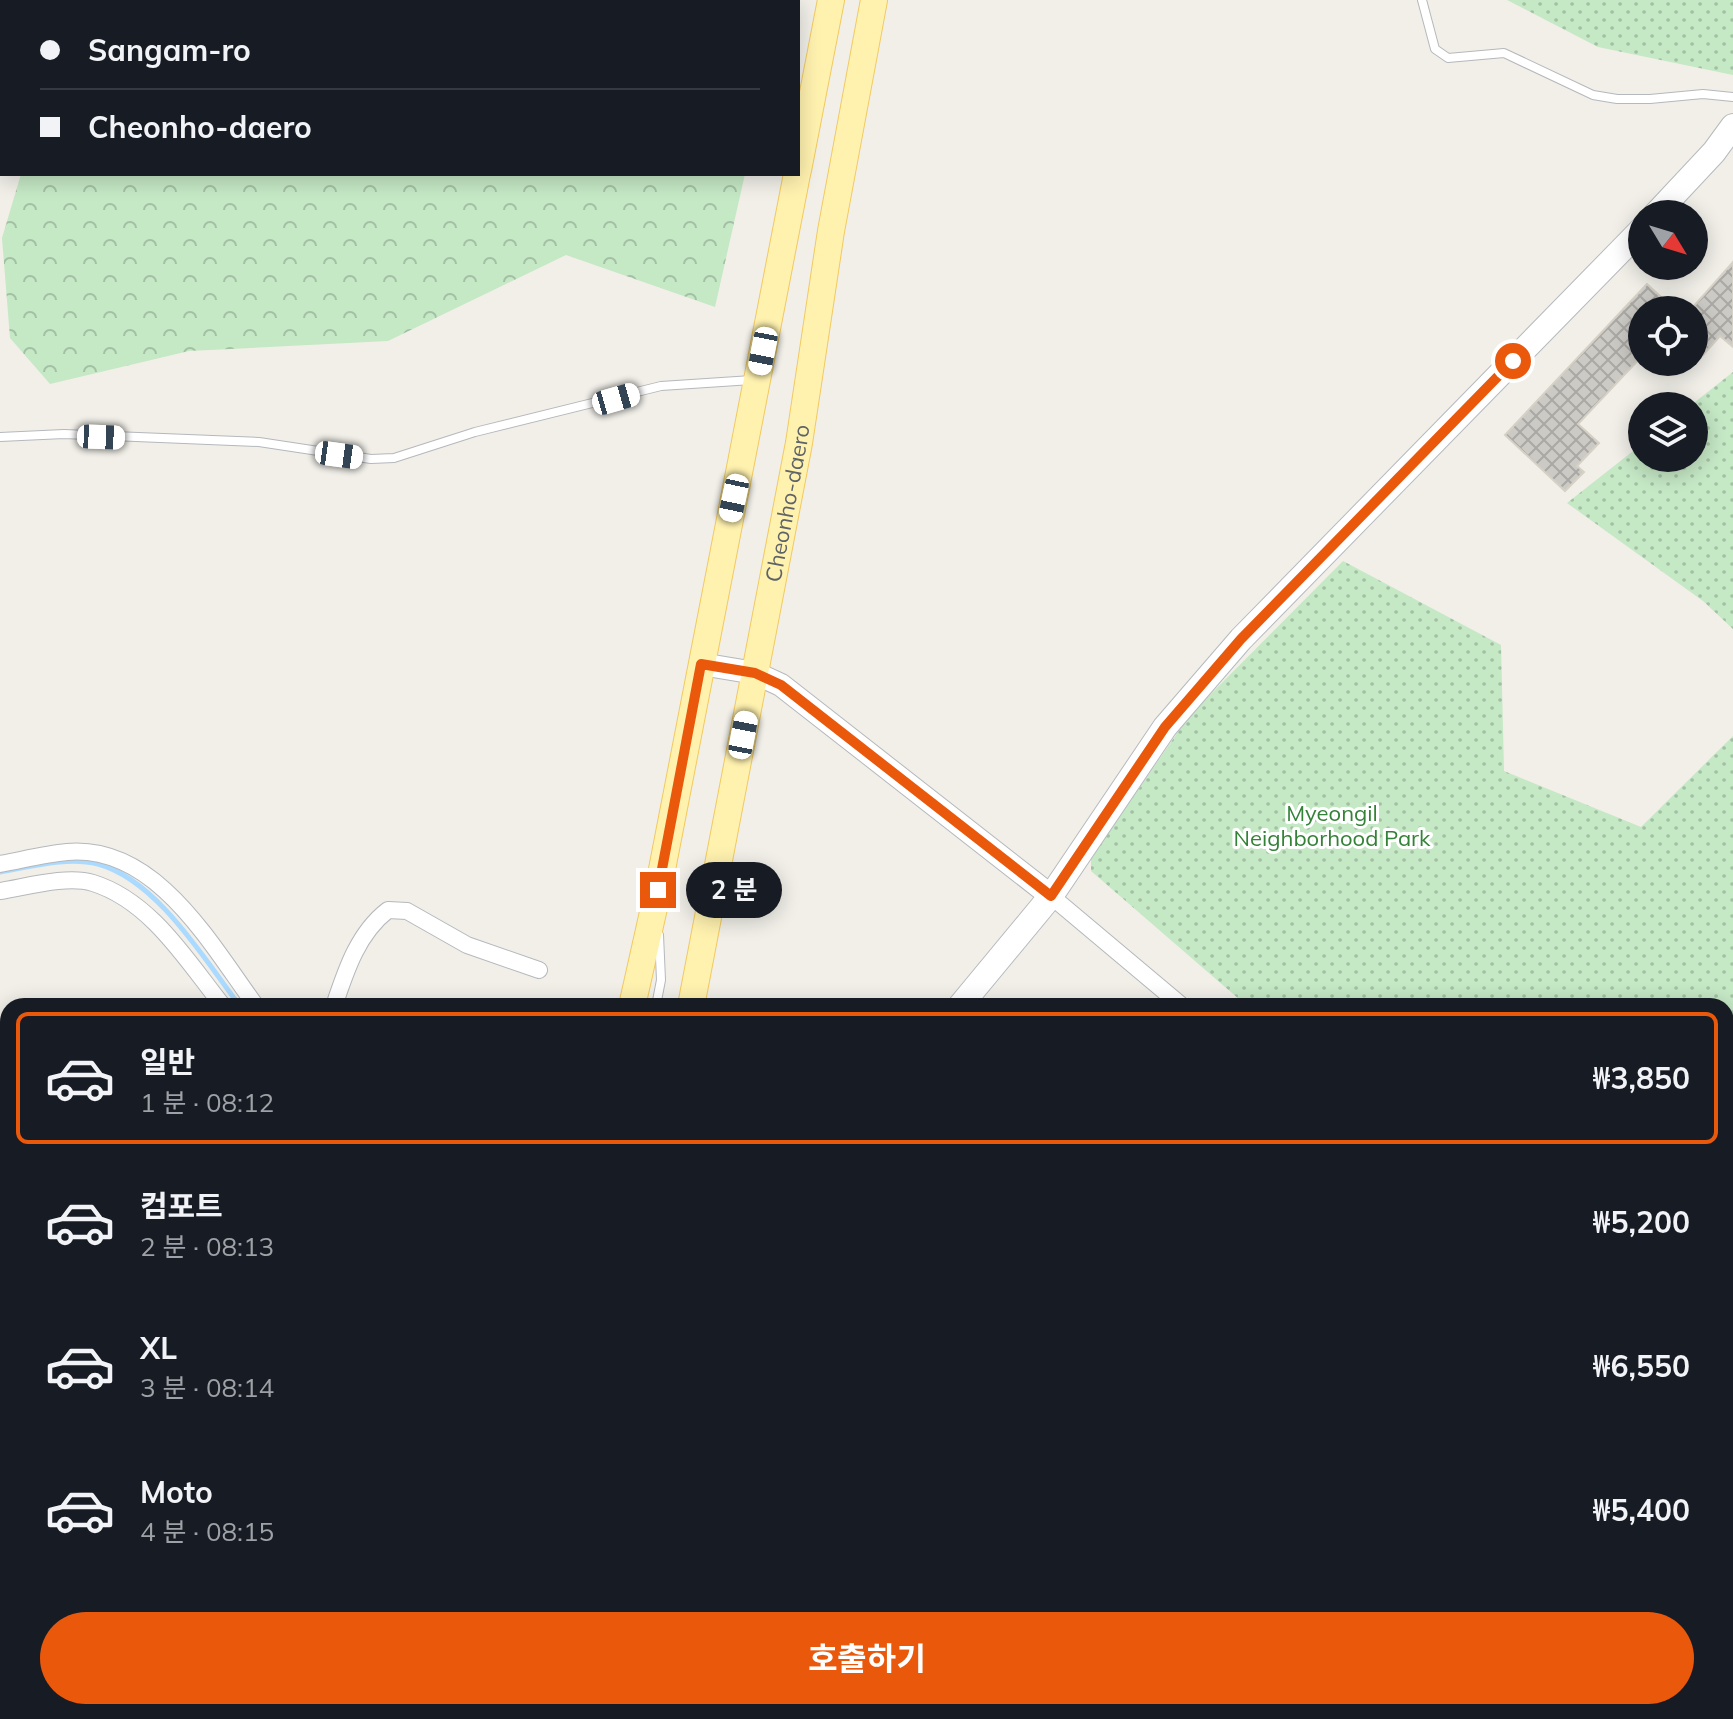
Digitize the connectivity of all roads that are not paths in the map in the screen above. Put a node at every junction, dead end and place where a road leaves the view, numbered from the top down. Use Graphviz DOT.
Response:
graph roads {
  1 [pos="831,0"];
  2 [pos="874,0"];
  3 [pos="1422,0"];
  4 [pos="1733,97"];
  5 [pos="1733,126"];
  6 [pos="800,162"];
  7 [pos="797,176"];
  8 [pos="1669,200"];
  9 [pos="1628,243"];
  10 [pos="757,380"];
  11 [pos="0,437"];
  12 [pos="701,664"];
  13 [pos="755,673"];
  14 [pos="0,864"];
  15 [pos="658,890"];
  16 [pos="0,891"];
  17 [pos="1051,896"];
  18 [pos="539,970"];
  19 [pos="217,998"];
  20 [pos="250,998"];
  21 [pos="337,998"];
  22 [pos="634,998"];
  23 [pos="658,998"];
  24 [pos="693,998"];
  25 [pos="967,998"];
  26 [pos="1172,998"];
  1 -- 6 [label="main road"];
  2 -- 13 [label="main road, Cheonho-daero"];
  3 -- 4 [label="lane"];
  5 -- 8 [label="main road"];
  7 -- 10 [label="main road"];
  9 -- 17 [label="main road"];
  10 -- 11 [label="lane"];
  10 -- 12 [label="main road"];
  12 -- 13 [label="street"];
  12 -- 15 [label="main road"];
  13 -- 17 [label="street"];
  13 -- 24 [label="main road, Cheonho-daero"];
  14 -- 20 [label="street"];
  15 -- 22 [label="main road"];
  15 -- 23 [label="lane"];
  16 -- 19 [label="street"];
  17 -- 25 [label="main road"];
  17 -- 26 [label="street"];
  18 -- 21 [label="street"];
}
